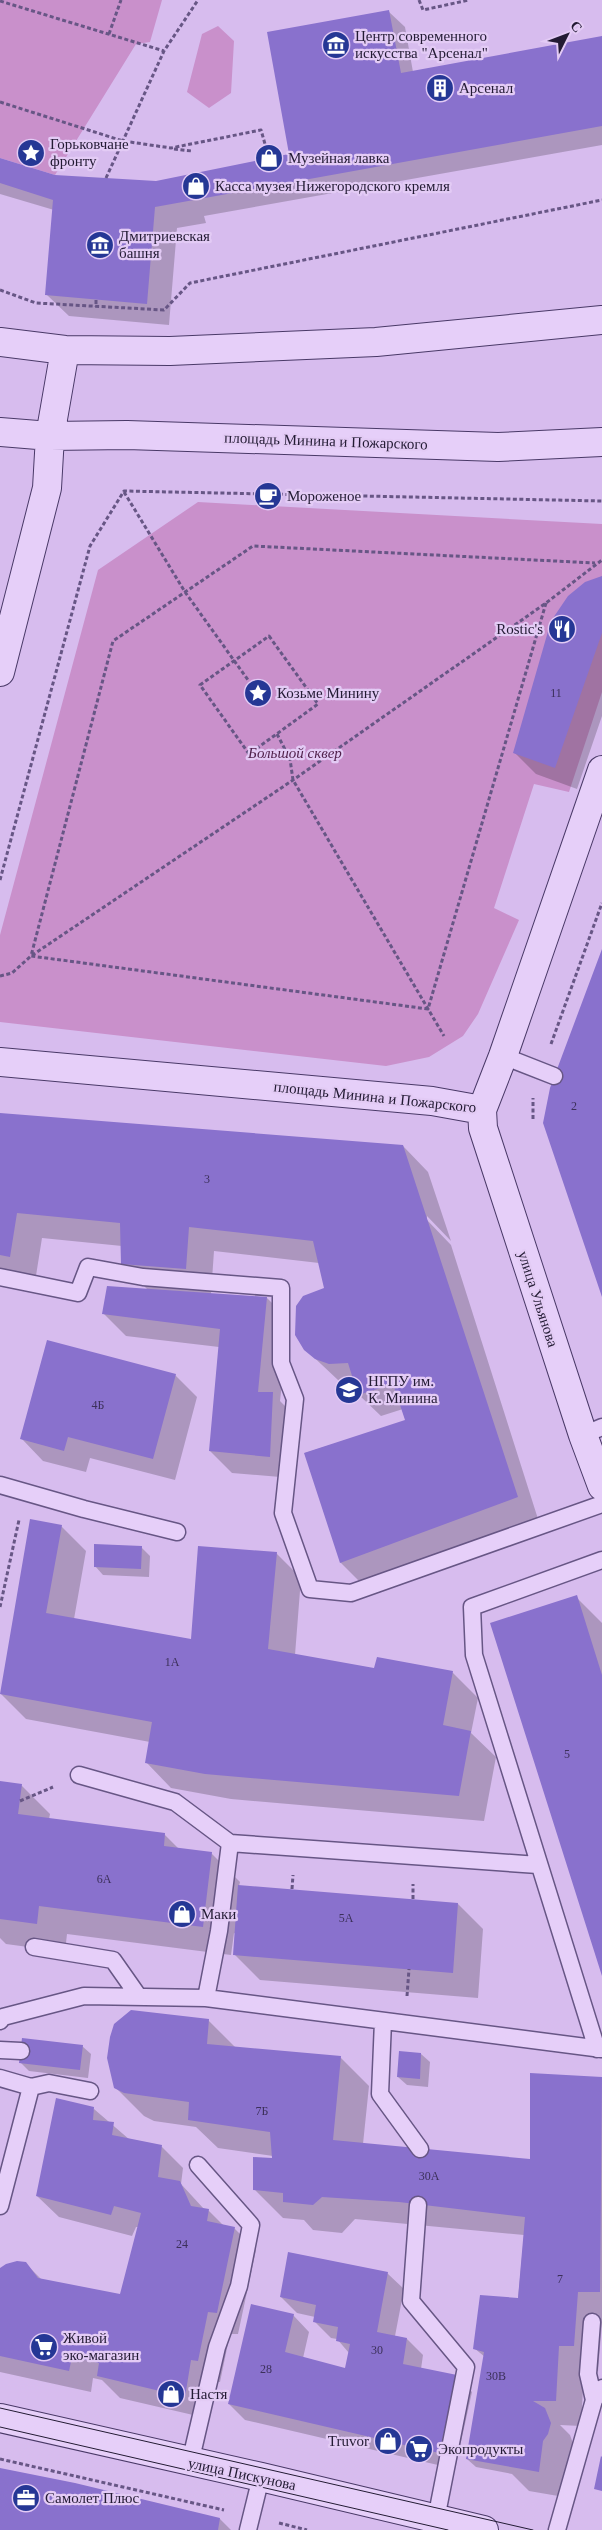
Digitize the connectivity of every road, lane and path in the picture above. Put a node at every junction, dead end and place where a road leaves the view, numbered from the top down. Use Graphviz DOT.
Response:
graph roads {
  1 [pos="121,0"];
  2 [pos="198,0"];
  3 [pos="419,0"];
  4 [pos="469,0"];
  5 [pos="0,1"];
  6 [pos="109,34"];
  7 [pos="164,51"];
  8 [pos="0,102"];
  9 [pos="123,141"];
  10 [pos="171,148"];
  11 [pos="192,151"];
  12 [pos="269,158"];
  13 [pos="106,178"];
  14 [pos="602,200"];
  15 [pos="0,290"];
  16 [pos="96,300"];
  17 [pos="96,307"];
  18 [pos="602,320"];
  19 [pos="0,342"];
  20 [pos="65,350"];
  21 [pos="0,432"];
  22 [pos="50,436"];
  23 [pos="602,442"];
  24 [pos="124,491"];
  25 [pos="602,501"];
  26 [pos="602,560"];
  27 [pos="595,563"];
  28 [pos="185,592"];
  29 [pos="546,603"];
  30 [pos="233,661"];
  31 [pos="0,672"];
  32 [pos="248,680"];
  33 [pos="277,734"];
  34 [pos="602,770"];
  35 [pos="293,780"];
  36 [pos="0,880"];
  37 [pos="602,902"];
  38 [pos="31,956"];
  39 [pos="0,976"];
  40 [pos="428,1009"];
  41 [pos="444,1036"];
  42 [pos="503,1056"];
  43 [pos="0,1062"];
  44 [pos="548,1074"];
  45 [pos="482,1110"];
  46 [pos="533,1120"];
  47 [pos="0,1277"];
  48 [pos="592,1431"];
  49 [pos="0,1485"];
  50 [pos="602,1486"];
  51 [pos="25,1492"];
  52 [pos="602,1504"];
  53 [pos="177,1532"];
  54 [pos="602,1560"];
  55 [pos="0,1607"];
  56 [pos="79,1775"];
  57 [pos="20,1801"];
  58 [pos="230,1843"];
  59 [pos="538,1866"];
  60 [pos="34,1947"];
  61 [pos="139,1997"];
  62 [pos="206,1998"];
  63 [pos="0,2021"];
  64 [pos="383,2021"];
  65 [pos="599,2049"];
  66 [pos="0,2050"];
  67 [pos="21,2051"];
  68 [pos="0,2078"];
  69 [pos="31,2087"];
  70 [pos="90,2091"];
  71 [pos="420,2149"];
  72 [pos="198,2165"];
  73 [pos="418,2204"];
  74 [pos="0,2206"];
  75 [pos="592,2322"];
  76 [pos="598,2394"];
  77 [pos="0,2418"];
  78 [pos="0,2459"];
  79 [pos="190,2463"];
  80 [pos="261,2477"];
  81 [pos="436,2519"];
  82 [pos="249,2523"];
  83 [pos="307,2530"];
  84 [pos="484,2530"];
  85 [pos="558,2530"];
  1 -- 6 [label="path"];
  2 -- 7 [label="path"];
  3 -- 4 [label="path"];
  5 -- 6 [label="path"];
  6 -- 7 [label="path"];
  7 -- 9 [label="path"];
  8 -- 9 [label="path"];
  9 -- 10 [label="path"];
  9 -- 13 [label="path"];
  10 -- 11 [label="path"];
  10 -- 12 [label="path"];
  14 -- 17 [label="path"];
  15 -- 17 [label="path"];
  16 -- 17 [label="path"];
  18 -- 20 [label="street"];
  19 -- 20 [label="street"];
  20 -- 22 [label="street"];
  21 -- 22 [label="street, площадь Минина и Пожарского"];
  22 -- 23 [label="street, площадь Минина и Пожарского"];
  22 -- 31 [label="street"];
  24 -- 25 [label="path"];
  24 -- 28 [label="path"];
  24 -- 36 [label="path"];
  26 -- 27 [label="path"];
  27 -- 28 [label="path"];
  27 -- 29 [label="path"];
  28 -- 30 [label="path"];
  28 -- 38 [label="path"];
  29 -- 35 [label="path"];
  29 -- 40 [label="path"];
  30 -- 32 [label="path"];
  30 -- 33 [label="path"];
  30 -- 33 [label="path"];
  33 -- 35 [label="path"];
  34 -- 42 [label="street, площадь Минина и Пожарского"];
  35 -- 38 [label="path"];
  35 -- 40 [label="path"];
  37 -- 44 [label="path"];
  38 -- 39 [label="path"];
  38 -- 40 [label="path"];
  40 -- 41 [label="path"];
  42 -- 44 [label="lane"];
  42 -- 45 [label="street, площадь Минина и Пожарского"];
  43 -- 45 [label="street, площадь Минина и Пожарского"];
  44 -- 46 [label="path"];
  45 -- 48 [label="street, улица Ульянова"];
  47 -- 52 [label="lane"];
  48 -- 50 [label="street, улица Ульянова"];
  49 -- 51 [label="lane"];
  51 -- 53 [label="lane"];
  51 -- 55 [label="path"];
  54 -- 59 [label="lane"];
  56 -- 57 [label="path"];
  56 -- 58 [label="lane"];
  58 -- 59 [label="lane"];
  58 -- 62 [label="lane"];
  59 -- 65 [label="lane"];
  60 -- 61 [label="lane"];
  61 -- 62 [label="lane"];
  61 -- 63 [label="lane"];
  62 -- 64 [label="lane"];
  64 -- 65 [label="lane"];
  64 -- 71 [label="lane"];
  66 -- 67 [label="lane"];
  68 -- 69 [label="lane"];
  69 -- 70 [label="lane"];
  69 -- 74 [label="lane"];
  72 -- 79 [label="lane"];
  73 -- 81 [label="lane"];
  75 -- 76 [label="lane"];
  76 -- 85 [label="lane"];
  77 -- 79 [label="street, улица Пискунова"];
  78 -- 82 [label="path"];
  79 -- 80 [label="street, улица Пискунова"];
  80 -- 81 [label="street, улица Пискунова"];
  80 -- 82 [label="lane"];
  81 -- 84 [label="street, улица Пискунова"];
  82 -- 83 [label="path"];
}
